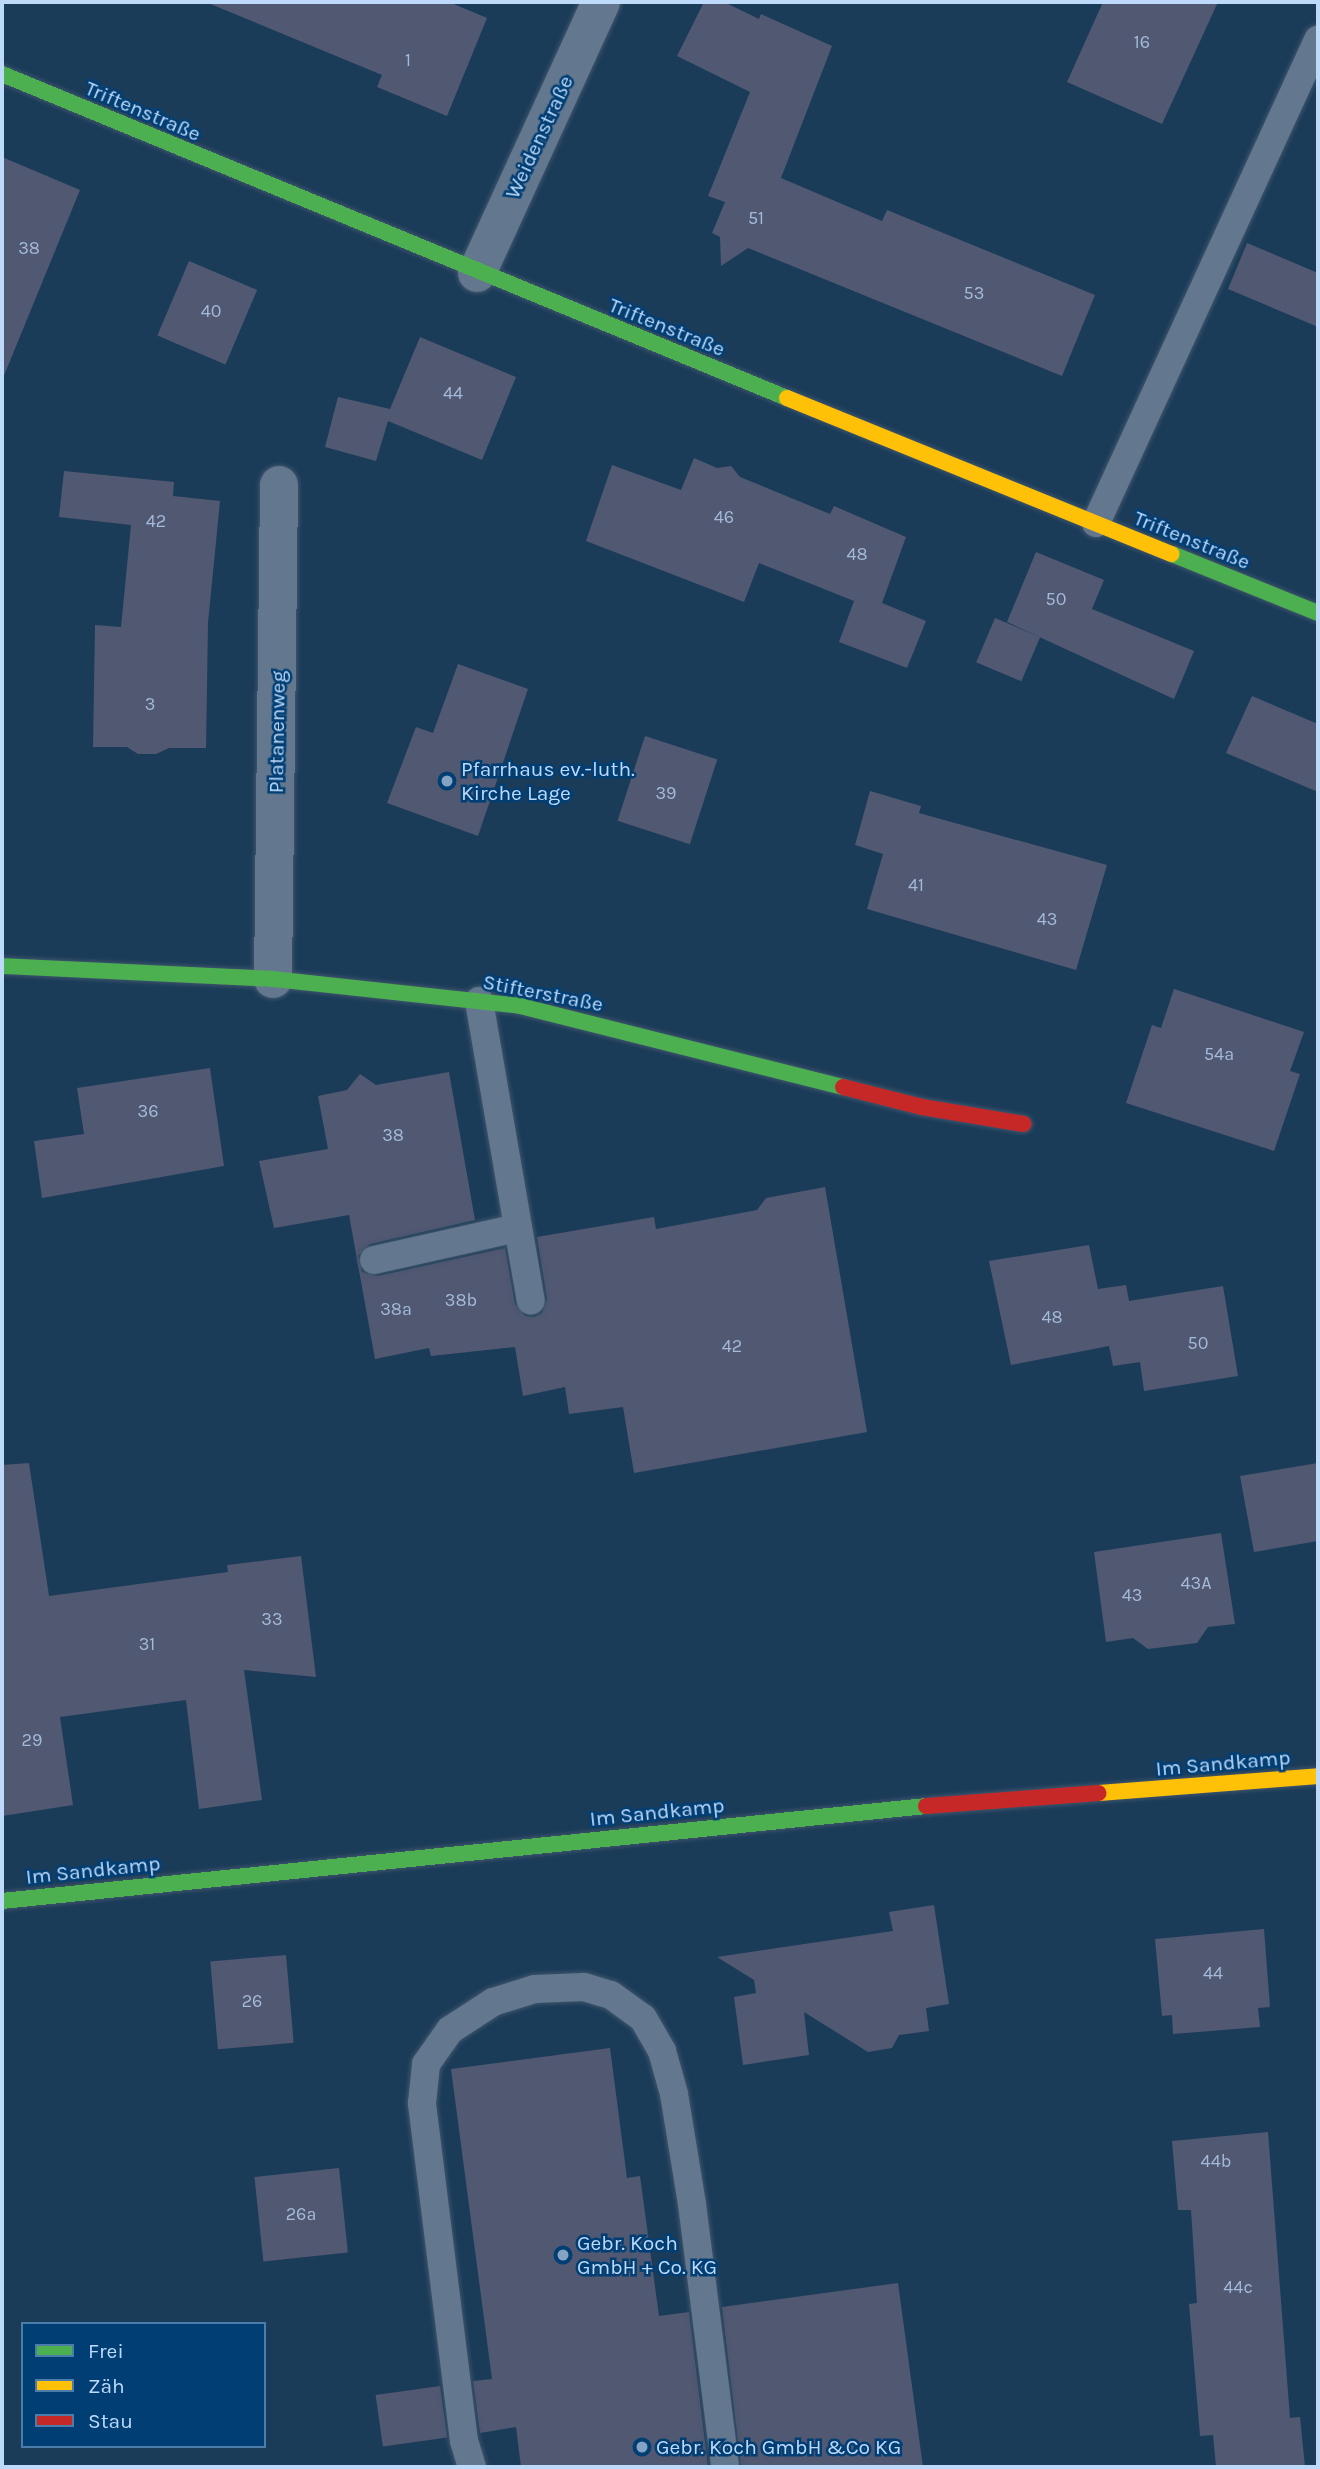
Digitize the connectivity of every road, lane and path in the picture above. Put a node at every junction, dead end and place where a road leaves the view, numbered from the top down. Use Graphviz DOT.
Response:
graph roads {
  1 [pos="601,2"];
  2 [pos="1318,40"];
  3 [pos="2,74"];
  4 [pos="477,273"];
  5 [pos="279,485"];
  6 [pos="1096,523"];
  7 [pos="1318,613"];
  8 [pos="2,966"];
  9 [pos="273,979"];
  10 [pos="479,1001"];
  11 [pos="1024,1124"];
  12 [pos="517,1228"];
  13 [pos="373,1261"];
  14 [pos="531,1301"];
  15 [pos="1318,1776"];
  16 [pos="2,1901"];
  17 [pos="472,2467"];
  18 [pos="725,2467"];
  1 -- 4 [label="street, Weidenstraße"];
  2 -- 6 [label="lane"];
  3 -- 4 [label="street, Triftenstraße"];
  4 -- 6 [label="street, Triftenstraße"];
  5 -- 9 [label="street, Platanenweg"];
  6 -- 7 [label="street, Triftenstraße"];
  8 -- 9 [label="street, Stifterstraße"];
  9 -- 10 [label="street, Stifterstraße"];
  10 -- 11 [label="street, Stifterstraße"];
  10 -- 12 [label="lane"];
  12 -- 13 [label="lane"];
  12 -- 14 [label="lane"];
  15 -- 16 [label="street, Im Sandkamp"];
  17 -- 18 [label="lane"];
}
